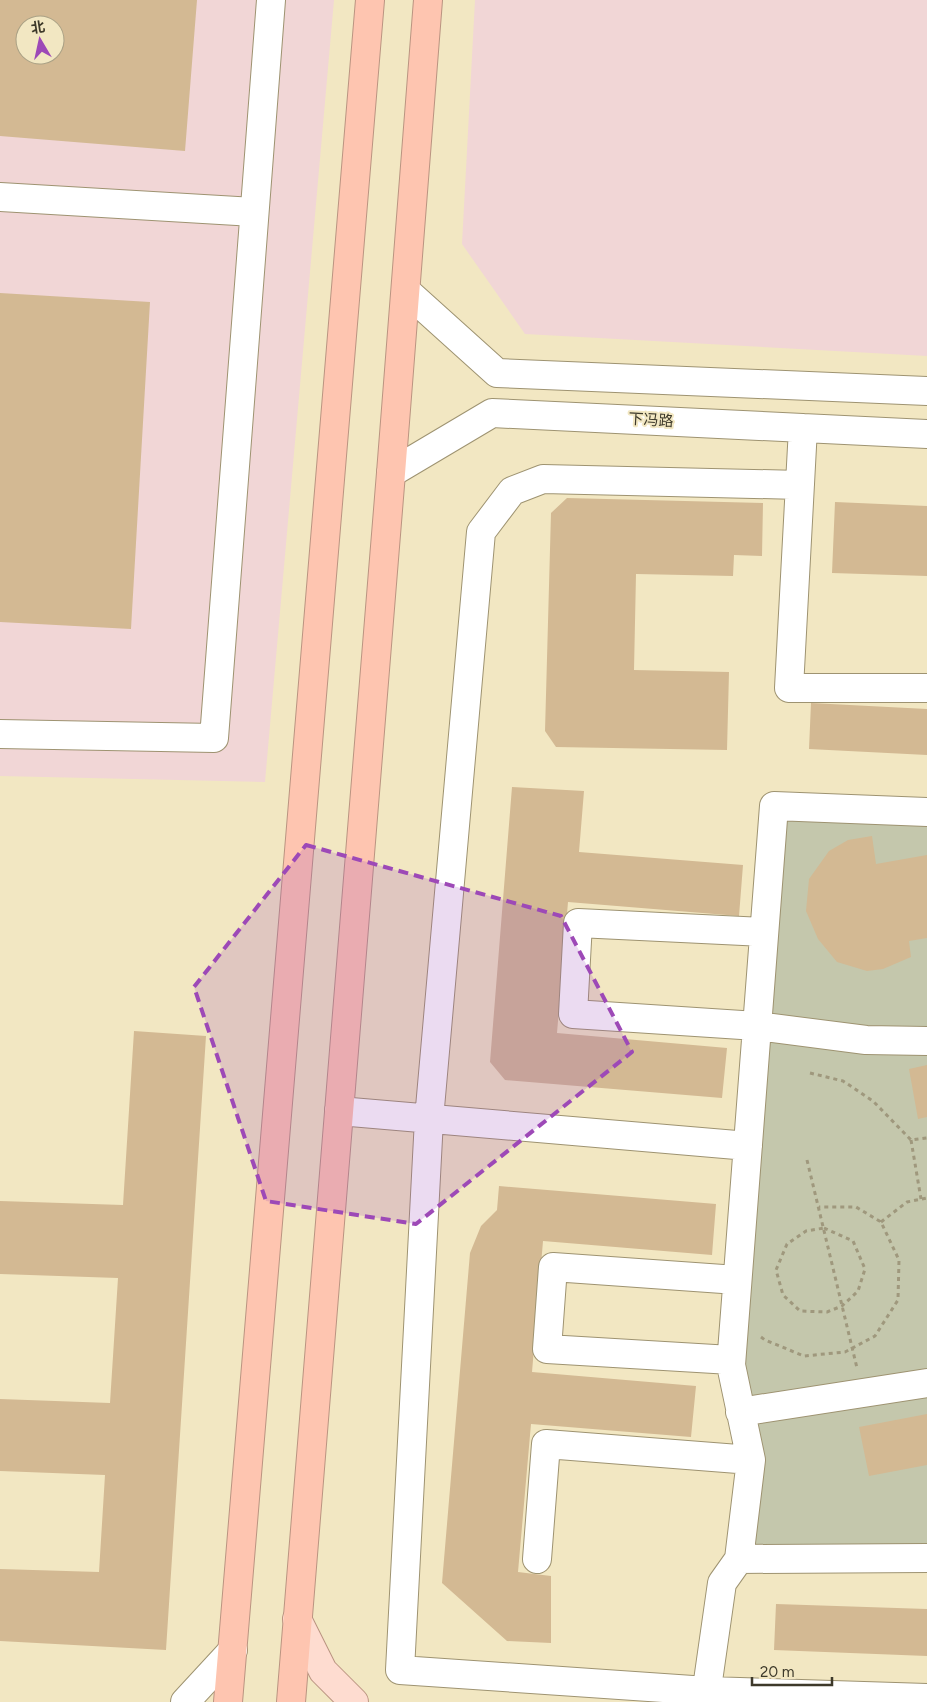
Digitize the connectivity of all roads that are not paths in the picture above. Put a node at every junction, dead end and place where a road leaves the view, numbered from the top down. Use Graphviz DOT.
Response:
graph roads {
  1 [pos="270,0"];
  2 [pos="370,0"];
  3 [pos="428,0"];
  4 [pos="0,197"];
  5 [pos="254,212"];
  6 [pos="406,291"];
  7 [pos="927,391"];
  8 [pos="803,428"];
  9 [pos="927,434"];
  10 [pos="391,473"];
  11 [pos="800,485"];
  12 [pos="927,688"];
  13 [pos="0,734"];
  14 [pos="927,812"];
  15 [pos="764,932"];
  16 [pos="757,1026"];
  17 [pos="927,1041"];
  18 [pos="339,1111"];
  19 [pos="429,1119"];
  20 [pos="748,1146"];
  21 [pos="737,1280"];
  22 [pos="731,1360"];
  23 [pos="927,1383"];
  24 [pos="740,1412"];
  25 [pos="751,1460"];
  26 [pos="738,1558"];
  27 [pos="927,1558"];
  28 [pos="537,1560"];
  29 [pos="297,1619"];
  30 [pos="233,1650"];
  31 [pos="706,1697"];
  32 [pos="927,1698"];
  33 [pos="185,1702"];
  34 [pos="228,1702"];
  35 [pos="291,1702"];
  36 [pos="354,1702"];
  1 -- 5 [label="street"];
  2 -- 30 [label="highway"];
  3 -- 6 [label="highway"];
  4 -- 5 [label="street"];
  5 -- 13 [label="street"];
  6 -- 7 [label="street"];
  6 -- 10 [label="highway"];
  8 -- 9 [label="street, 下冯路"];
  8 -- 10 [label="street, 下冯路"];
  8 -- 11 [label="street"];
  10 -- 18 [label="highway"];
  11 -- 12 [label="street"];
  11 -- 19 [label="street"];
  14 -- 15 [label="street"];
  15 -- 16 [label="street"];
  15 -- 16 [label="street"];
  16 -- 17 [label="street"];
  16 -- 20 [label="street"];
  18 -- 19 [label="street"];
  18 -- 29 [label="highway"];
  19 -- 20 [label="street"];
  19 -- 31 [label="street"];
  20 -- 21 [label="street"];
  21 -- 22 [label="street"];
  21 -- 22 [label="street"];
  22 -- 24 [label="street"];
  23 -- 24 [label="street"];
  24 -- 25 [label="street"];
  25 -- 26 [label="street"];
  25 -- 28 [label="street"];
  26 -- 27 [label="street"];
  26 -- 31 [label="street"];
  29 -- 35 [label="highway"];
  29 -- 36 [label="main road"];
  30 -- 33 [label="street"];
  30 -- 34 [label="highway"];
  31 -- 32 [label="street"];
}
